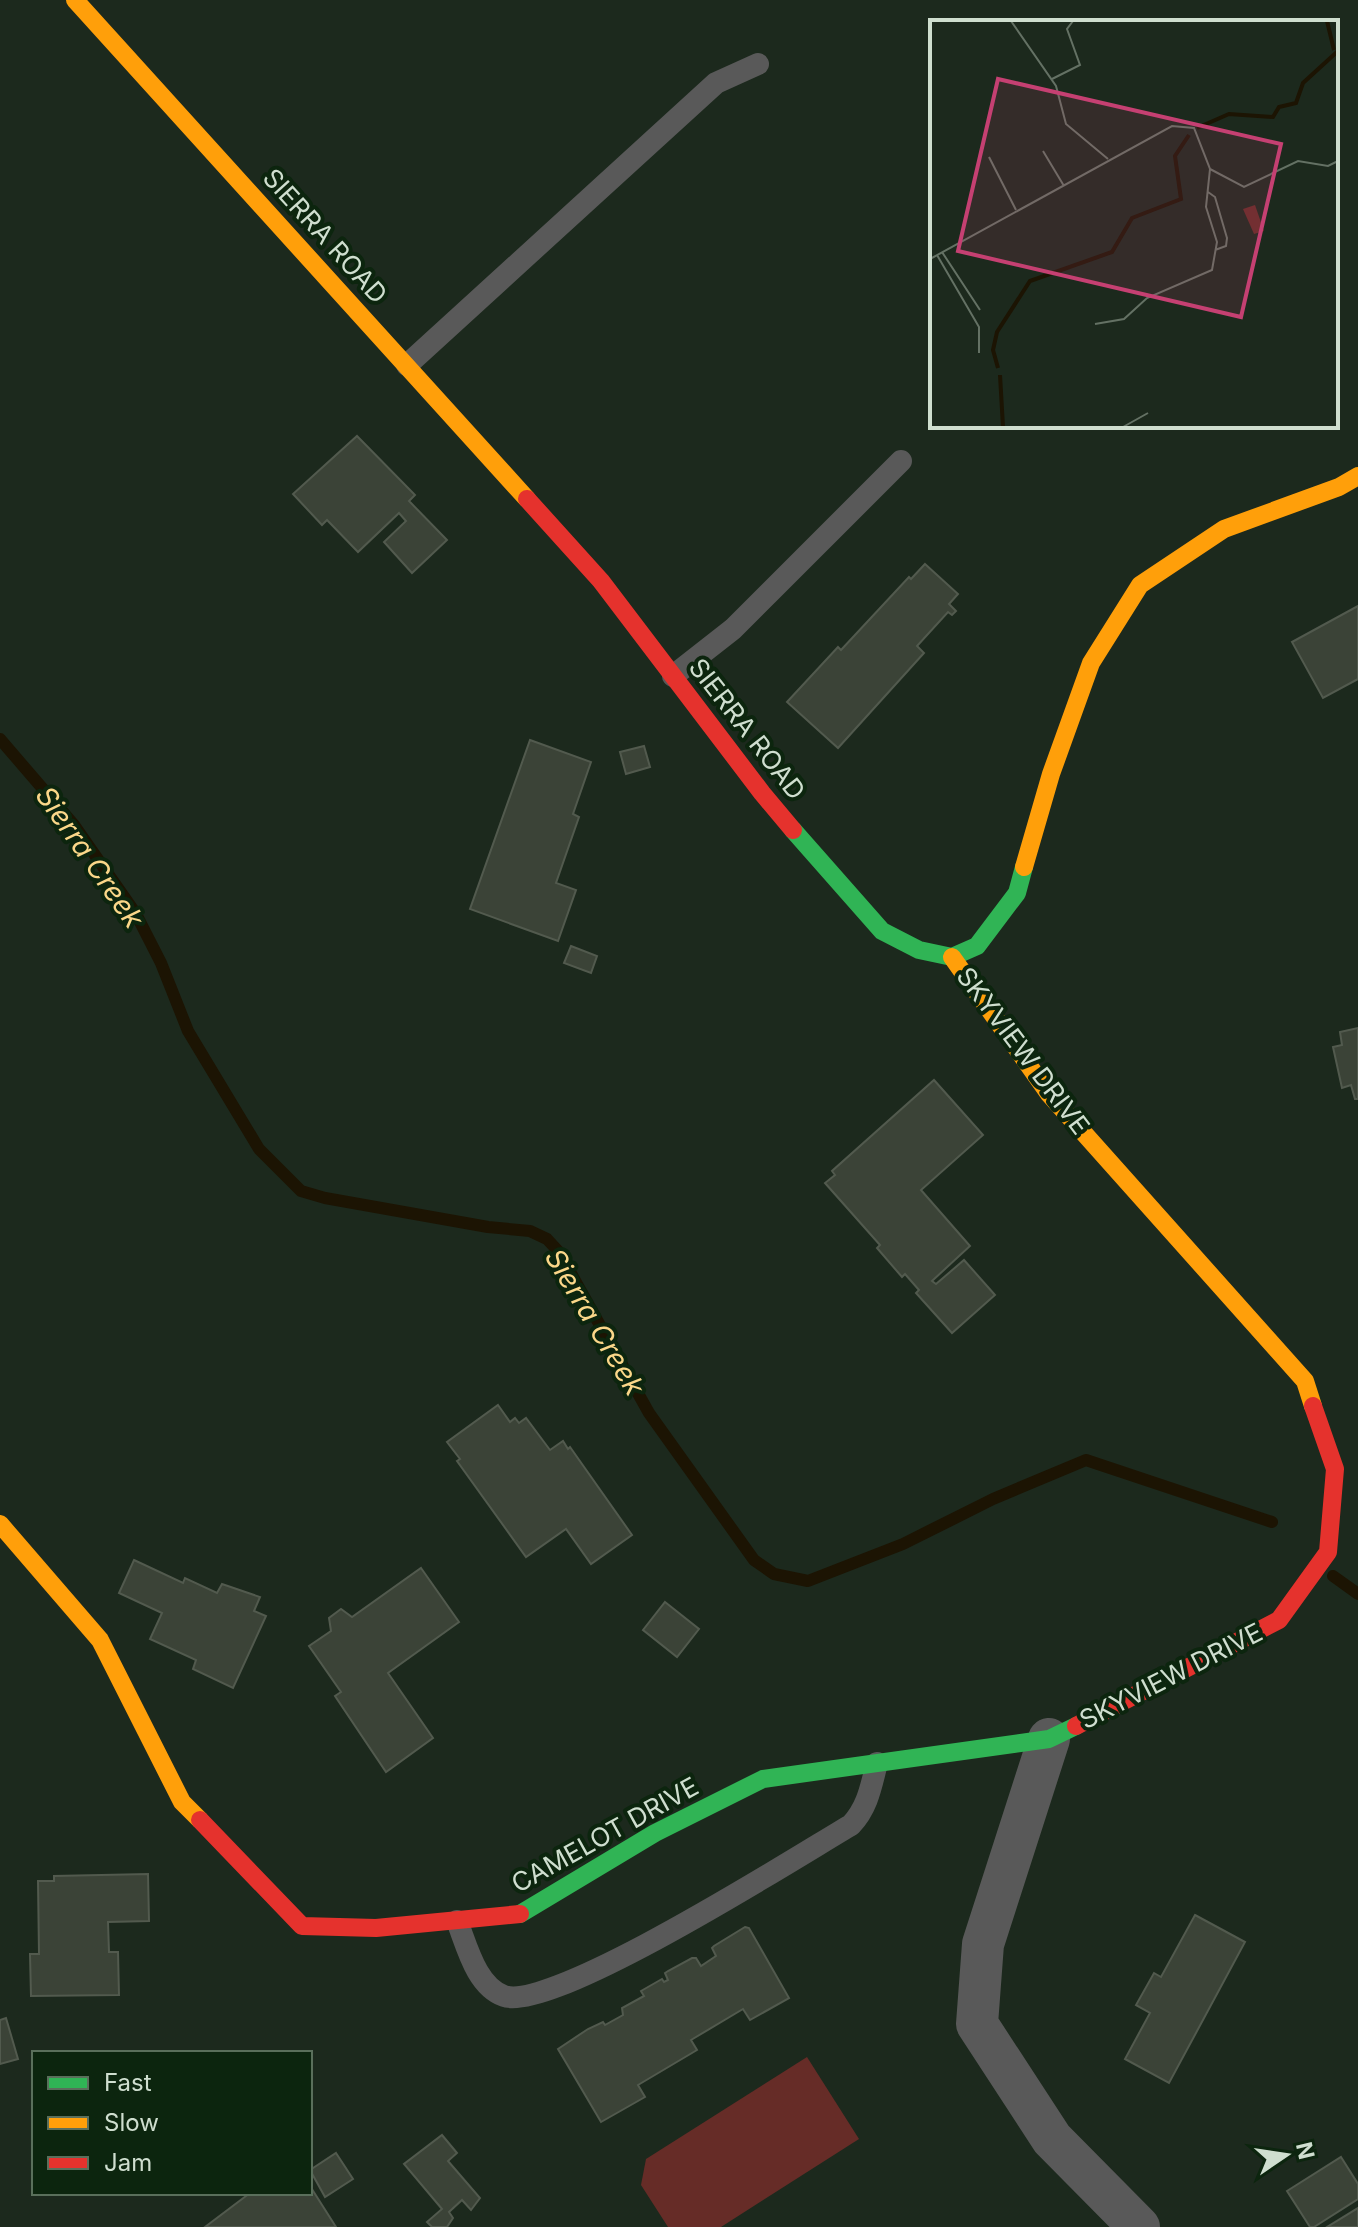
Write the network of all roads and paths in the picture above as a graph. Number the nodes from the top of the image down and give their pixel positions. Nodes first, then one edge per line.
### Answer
1 (75, 0) edge
2 (758, 64) dead end
3 (407, 365) junction
4 (901, 461) dead end
5 (1358, 476) edge
6 (673, 676) junction
7 (952, 957) junction
8 (0, 1524) edge
9 (1049, 1739) junction
10 (877, 1763) junction
11 (457, 1921) junction
12 (1139, 2227) edge

1 - 3 street, SIERRA ROAD
2 - 3 lane
3 - 6 street, SIERRA ROAD
4 - 6 lane
5 - 7 street
6 - 7 street, SIERRA ROAD
7 - 9 street, SKYVIEW DRIVE
8 - 11 street, CAMELOT DRIVE
9 - 10 street, CAMELOT DRIVE
9 - 12 street, SKYVIEW DRIVE
10 - 11 street, CAMELOT DRIVE
10 - 11 lane

